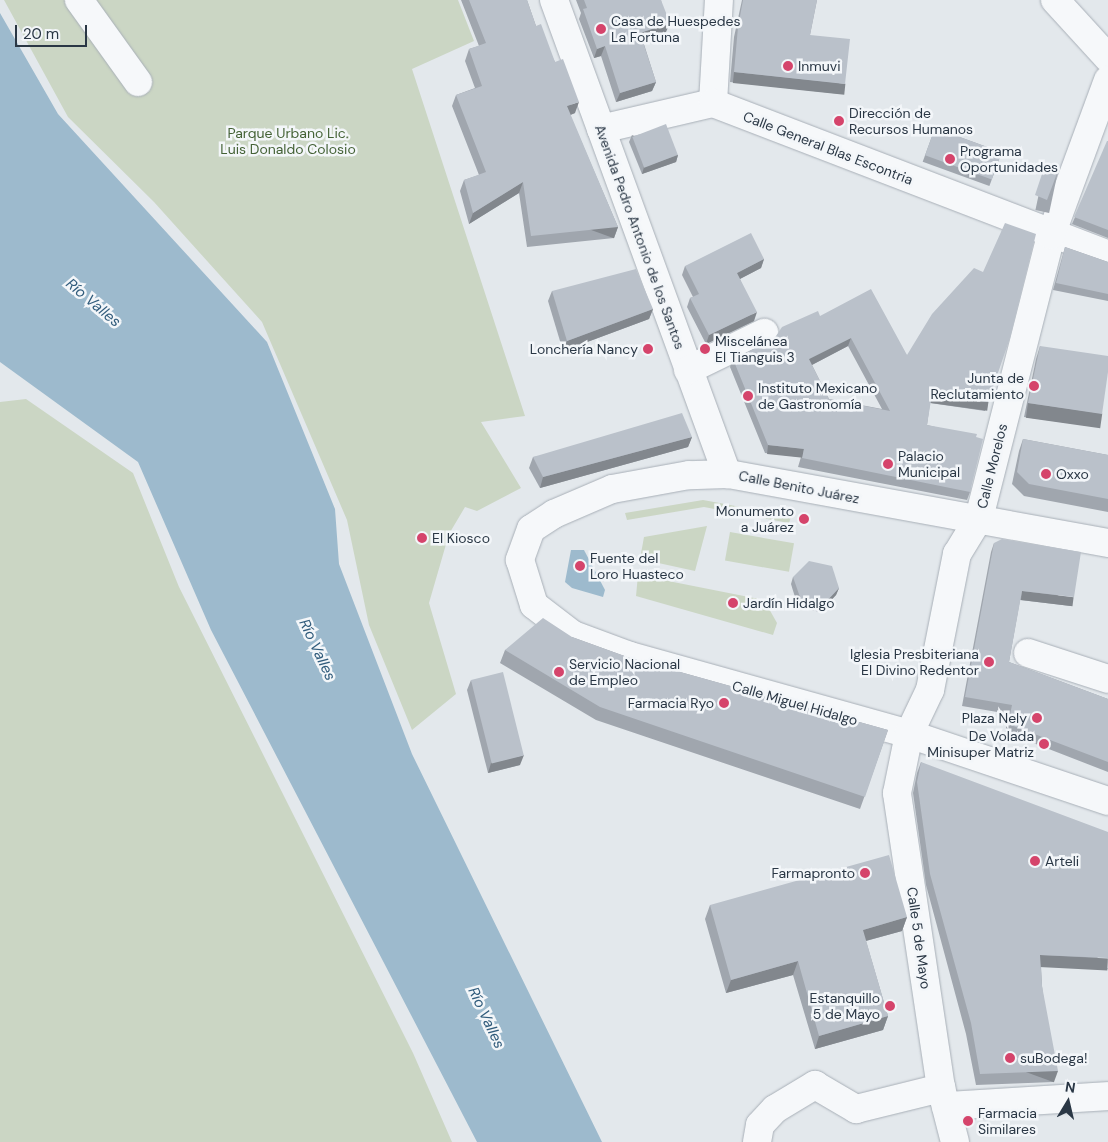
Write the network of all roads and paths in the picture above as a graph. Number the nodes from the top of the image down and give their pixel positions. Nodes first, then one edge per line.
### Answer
1 (79, 0) edge
2 (554, 0) edge
3 (719, 0) edge
4 (1055, 0) edge
5 (1108, 58) edge
6 (1108, 80) edge
7 (138, 82) dead end
8 (713, 103) junction
9 (601, 129) junction
10 (1051, 235) junction
11 (1108, 254) edge
12 (764, 332) dead end
13 (688, 370) junction
14 (727, 474) junction
15 (979, 518) junction
16 (1108, 543) edge
17 (520, 560) joint
18 (1028, 653) dead end
19 (1108, 679) edge
20 (909, 734) junction
21 (1108, 801) edge
22 (1108, 1096) edge
23 (943, 1097) junction
24 (757, 1142) edge
25 (955, 1142) edge

1 - 7 street
2 - 9 street, Avenida Pedro Antonio de los Santos
3 - 8 street
4 - 5 street
6 - 10 street, Calle Morelos
8 - 9 street
8 - 10 street, Calle General Blas Escontria
9 - 13 street, Avenida Pedro Antonio de los Santos
10 - 11 street, Calle General Blas Escontria
10 - 15 street, Calle Morelos
12 - 13 street
13 - 14 street, Avenida Pedro Antonio de los Santos
14 - 15 street, Calle Benito Juárez
14 - 17 street, Calle Benito Juárez
15 - 16 street, Calle Benito Juárez
15 - 20 street, Calle Morelos
17 - 20 street, Calle Miguel Hidalgo
18 - 19 street
20 - 21 street, Calle Miguel Hidalgo
20 - 23 street, Calle 5 de Mayo
22 - 23 street
23 - 24 street
23 - 25 street, Calle 5 de Mayo

